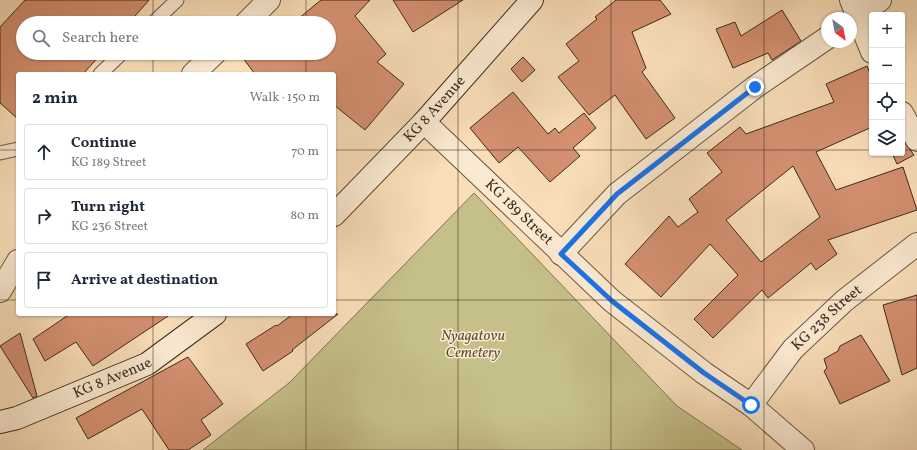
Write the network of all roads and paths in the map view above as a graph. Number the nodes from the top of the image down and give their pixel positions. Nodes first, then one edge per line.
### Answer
1 (176, 0) edge
2 (269, 0) edge
3 (532, 0) edge
4 (880, 0) edge
5 (855, 12) edge
6 (160, 16) edge
7 (253, 16) edge
8 (857, 21) edge
9 (821, 42) edge
10 (870, 48) edge
11 (115, 60) edge
12 (208, 60) edge
13 (102, 72) edge
14 (195, 72) edge
15 (905, 118) edge
16 (424, 122) junction
17 (917, 140) edge
18 (16, 150) edge
19 (0, 153) edge
20 (336, 213) edge
21 (917, 244) edge
22 (561, 254) junction
23 (16, 264) edge
24 (0, 291) edge
25 (212, 316) edge
26 (751, 405) junction
27 (0, 422) edge
28 (803, 450) edge

1 - 6 lane
2 - 7 street
3 - 16 street, KG 8 Avenue
4 - 5 street
8 - 10 street
9 - 22 street
11 - 13 lane
12 - 14 street
15 - 17 street
16 - 20 street, KG 8 Avenue
16 - 22 street, KG 189 Street
18 - 19 lane
21 - 26 street, KG 238 Street
22 - 26 street, KG 189 Street
23 - 24 street
25 - 27 street, KG 8 Avenue
26 - 28 street, KG 189 Street

